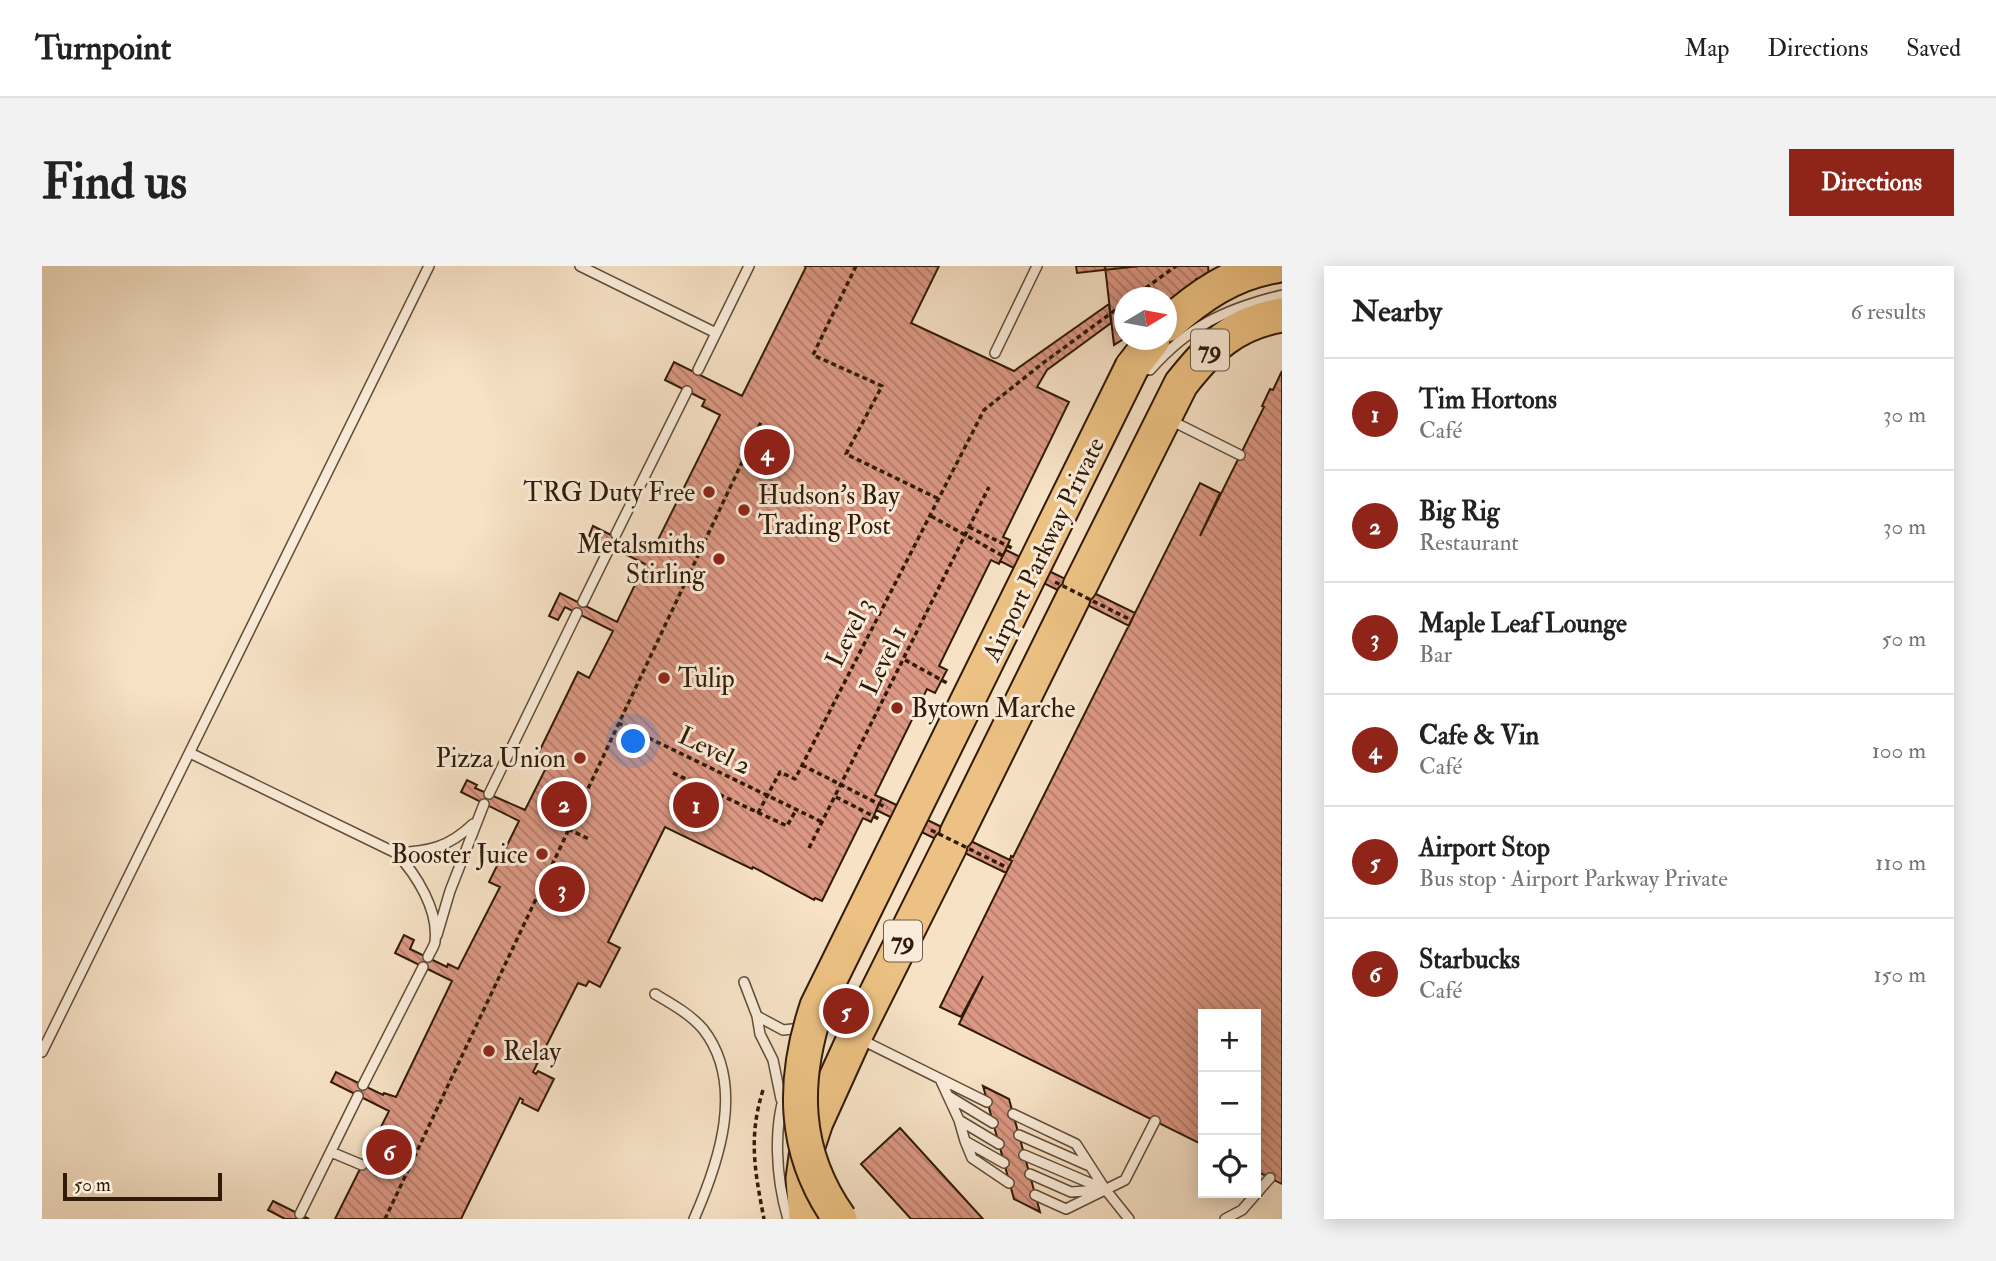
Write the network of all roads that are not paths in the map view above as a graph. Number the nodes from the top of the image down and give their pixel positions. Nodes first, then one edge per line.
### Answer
1 (429, 266) edge
2 (580, 266) edge
3 (749, 266) edge
4 (1037, 266) edge
5 (1276, 266) edge
6 (1282, 295) edge
7 (1177, 315) edge
8 (1282, 315) edge
9 (716, 333) junction
10 (1145, 350) edge
11 (995, 353) dead end
12 (698, 370) dead end
13 (1144, 376) dead end
14 (687, 391) dead end
15 (1127, 399) dead end
16 (1163, 416) junction
17 (1240, 455) dead end
18 (616, 534) dead end
19 (610, 547) dead end
20 (583, 602) dead end
21 (577, 613) dead end
22 (190, 752) junction
23 (489, 794) dead end
24 (484, 804) dead end
25 (475, 823) junction
26 (396, 852) junction
27 (435, 943) junction
28 (428, 957) dead end
29 (423, 967) dead end
30 (744, 982) dead end
31 (655, 994) dead end
32 (757, 1016) junction
33 (814, 1027) junction
34 (855, 1036) junction
35 (42, 1052) edge
36 (940, 1079) junction
37 (363, 1085) dead end
38 (358, 1096) dead end
39 (950, 1097) junction
40 (782, 1101) junction
41 (987, 1102) dead end
42 (1013, 1114) dead end
43 (958, 1120) junction
44 (1155, 1121) dead end
45 (993, 1124) dead end
46 (1019, 1135) dead end
47 (965, 1141) junction
48 (999, 1144) dead end
49 (331, 1152) junction
50 (1024, 1155) dead end
51 (1004, 1163) dead end
52 (362, 1165) dead end
53 (1089, 1166) junction
54 (1030, 1174) dead end
55 (1270, 1178) dead end
56 (1009, 1183) dead end
57 (1105, 1189) junction
58 (1035, 1195) dead end
59 (300, 1214) dead end
60 (694, 1219) edge
61 (788, 1219) edge
62 (806, 1219) edge
63 (840, 1219) edge
64 (1129, 1219) edge
65 (1225, 1219) edge

1 - 22 lane
2 - 9 lane
3 - 9 lane
4 - 11 lane
5 - 7 highway, 79
6 - 13 lane
8 - 16 highway, Airport Parkway Private / 79
9 - 12 lane
10 - 63 highway, Airport Parkway Private / 79, bridge
14 - 18 lane
15 - 33 lane
16 - 17 lane
16 - 34 highway, Airport Parkway Private / 79
19 - 20 lane
21 - 23 lane
22 - 26 lane
22 - 35 lane
24 - 25 lane
25 - 26 lane
25 - 27 lane
26 - 27 lane
27 - 28 lane
29 - 37 lane
30 - 32 lane
31 - 60 lane
32 - 33 lane
32 - 40 lane
33 - 40 lane
34 - 36 lane
34 - 62 highway, Airport Parkway Private / 79
36 - 39 lane
36 - 41 lane
38 - 49 lane
39 - 43 lane
39 - 45 lane
40 - 61 lane
42 - 53 lane
43 - 47 lane
43 - 48 lane
44 - 57 lane
46 - 53 lane
47 - 51 lane
47 - 56 lane
49 - 52 lane
49 - 59 lane
50 - 57 lane
53 - 57 lane
54 - 57 lane
55 - 65 lane
57 - 58 lane
57 - 64 lane

